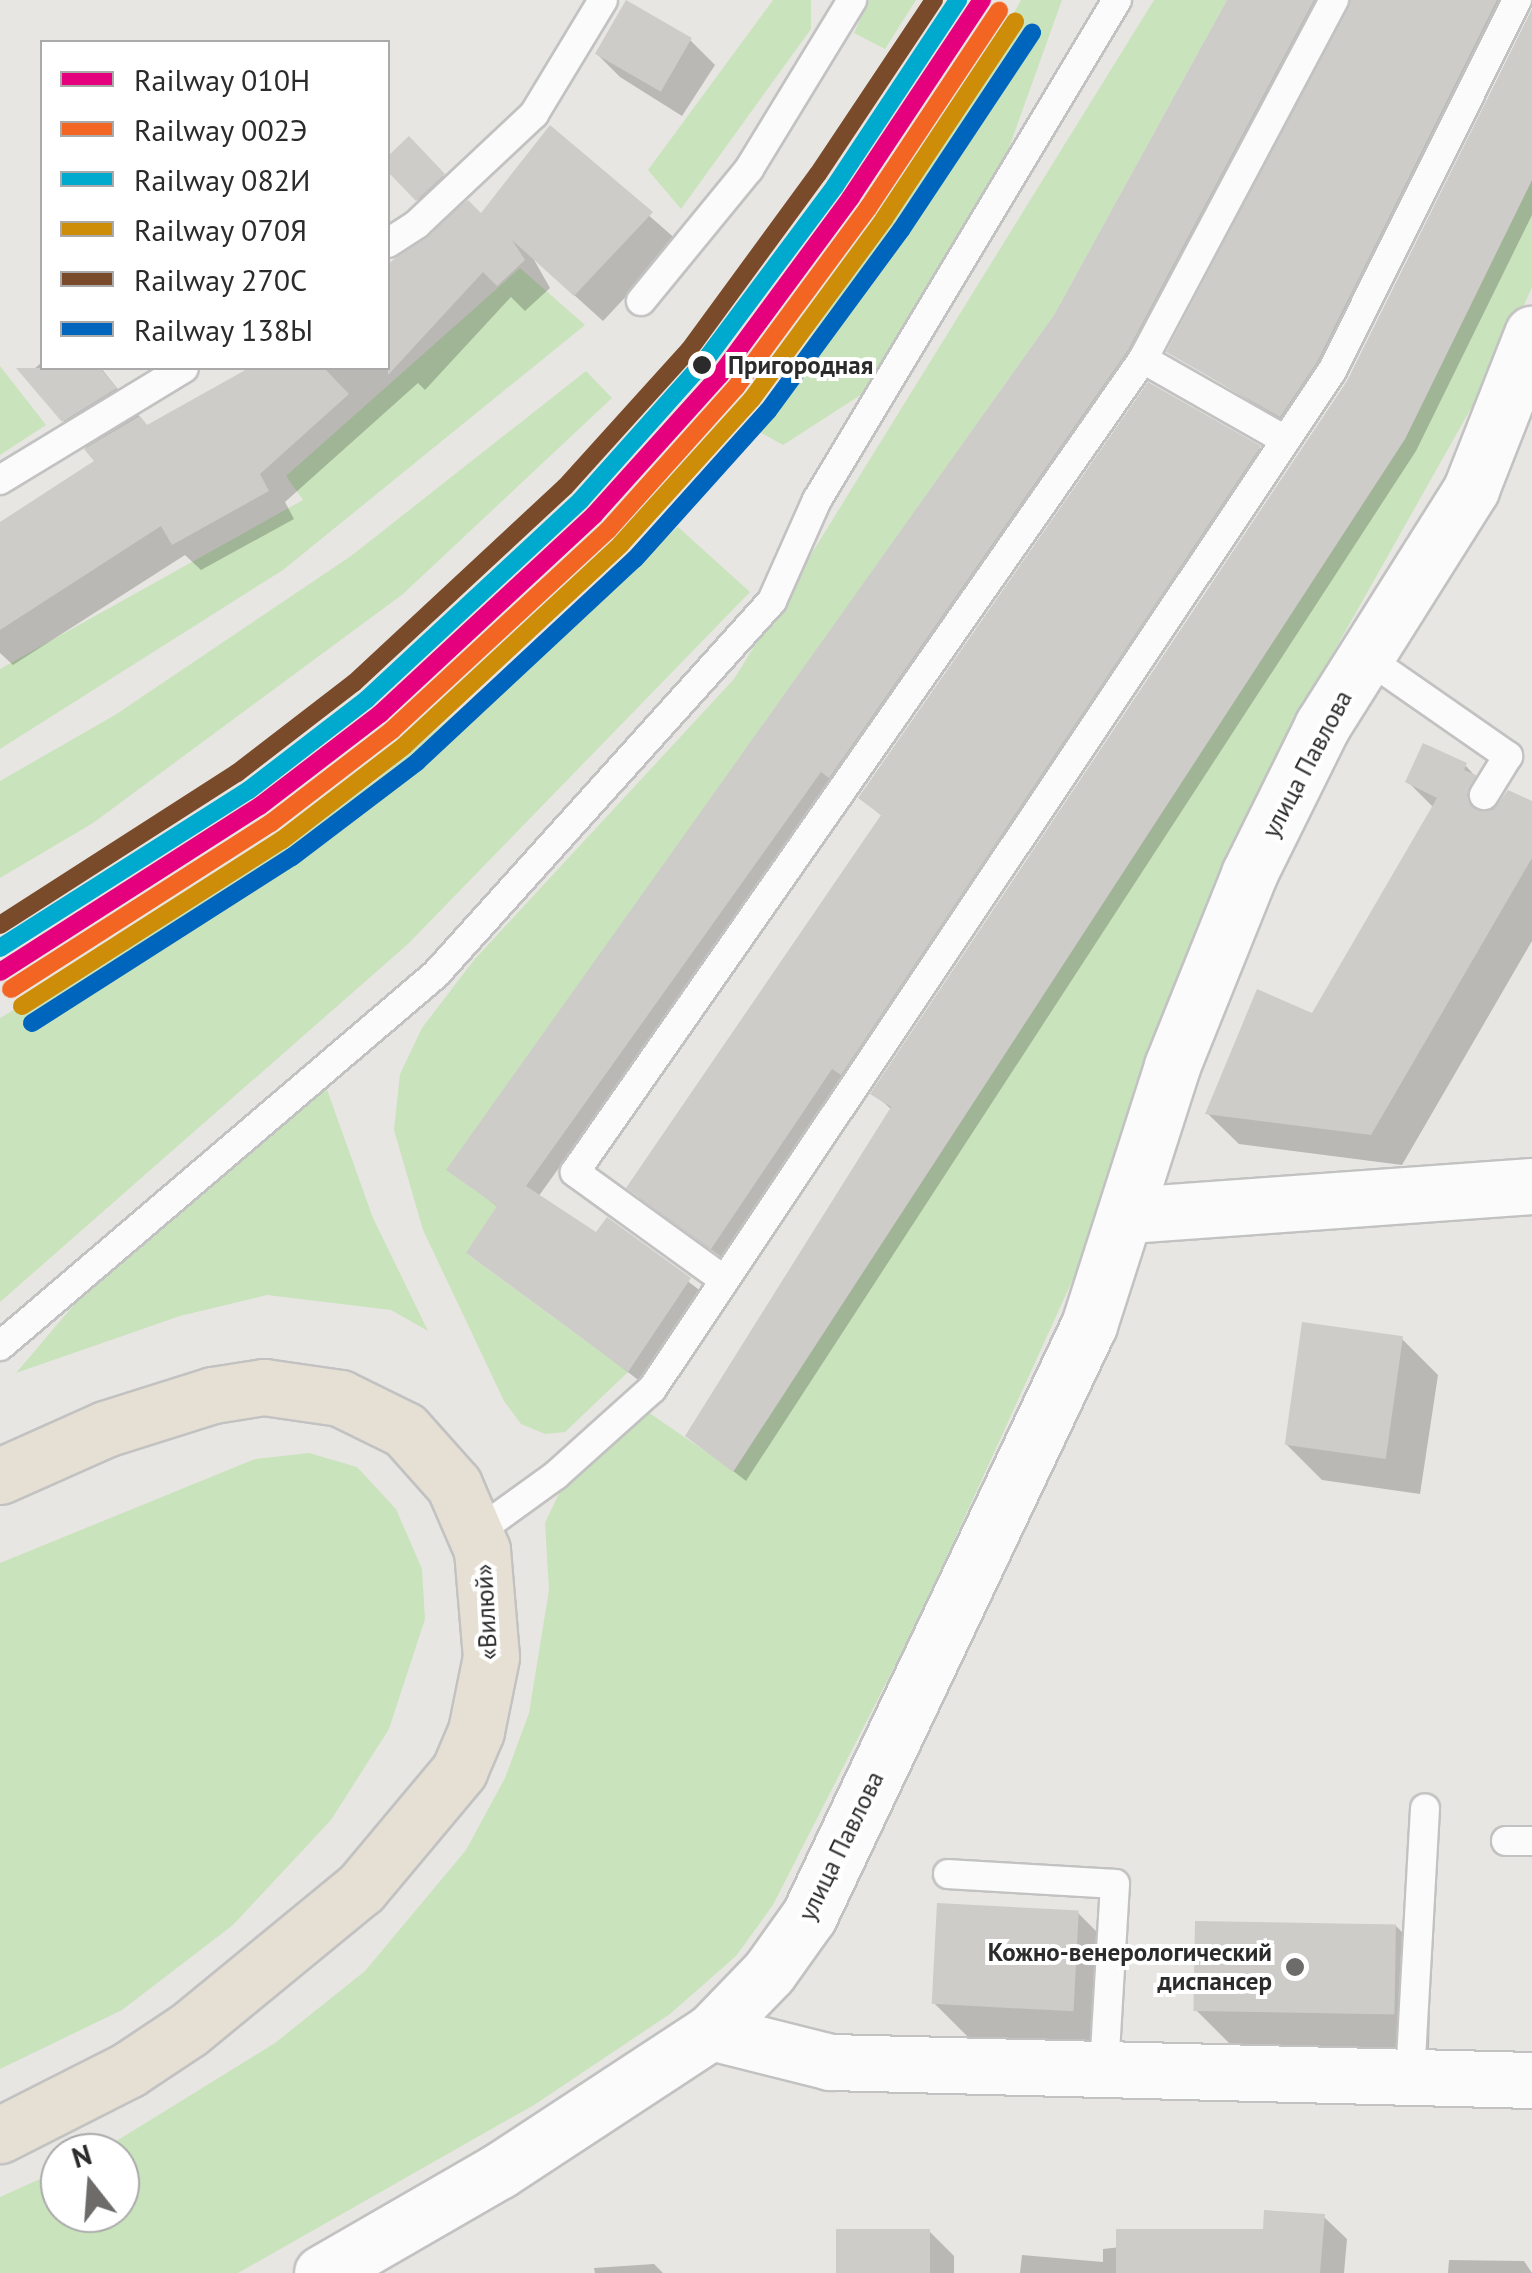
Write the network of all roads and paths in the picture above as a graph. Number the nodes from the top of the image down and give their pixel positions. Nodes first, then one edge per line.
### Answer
1 (603, 0) edge
2 (852, 0) edge
3 (1117, 0) edge
4 (1334, 0) edge
5 (1517, 0) edge
6 (390, 242) edge
7 (641, 301) dead end
8 (1532, 334) edge
9 (1143, 360) junction
10 (181, 370) edge
11 (1286, 440) junction
12 (0, 480) edge
13 (1367, 658) junction
14 (1484, 795) dead end
15 (1532, 1186) edge
16 (1128, 1215) junction
17 (724, 1280) junction
18 (0, 1346) edge
19 (0, 1476) edge
20 (476, 1533) junction
21 (1425, 1808) dead end
22 (948, 1874) dead end
23 (711, 2032) junction
24 (1104, 2069) junction
25 (1410, 2077) junction
26 (1532, 2080) edge
27 (0, 2135) edge
28 (322, 2273) edge

1 - 6 lane
2 - 7 lane
3 - 18 lane
4 - 9 lane
5 - 11 lane
8 - 13 street, улица Павлова
9 - 11 lane
9 - 17 lane
10 - 12 lane
11 - 17 lane
13 - 14 lane
13 - 16 street, улица Павлова
15 - 16 street
16 - 23 street, улица Павлова
17 - 20 lane
19 - 20 highway, «Вилюй»
20 - 27 highway, «Вилюй»
21 - 25 lane
22 - 24 lane
23 - 24 street
23 - 28 street, улица Павлова
24 - 25 street
25 - 26 street

